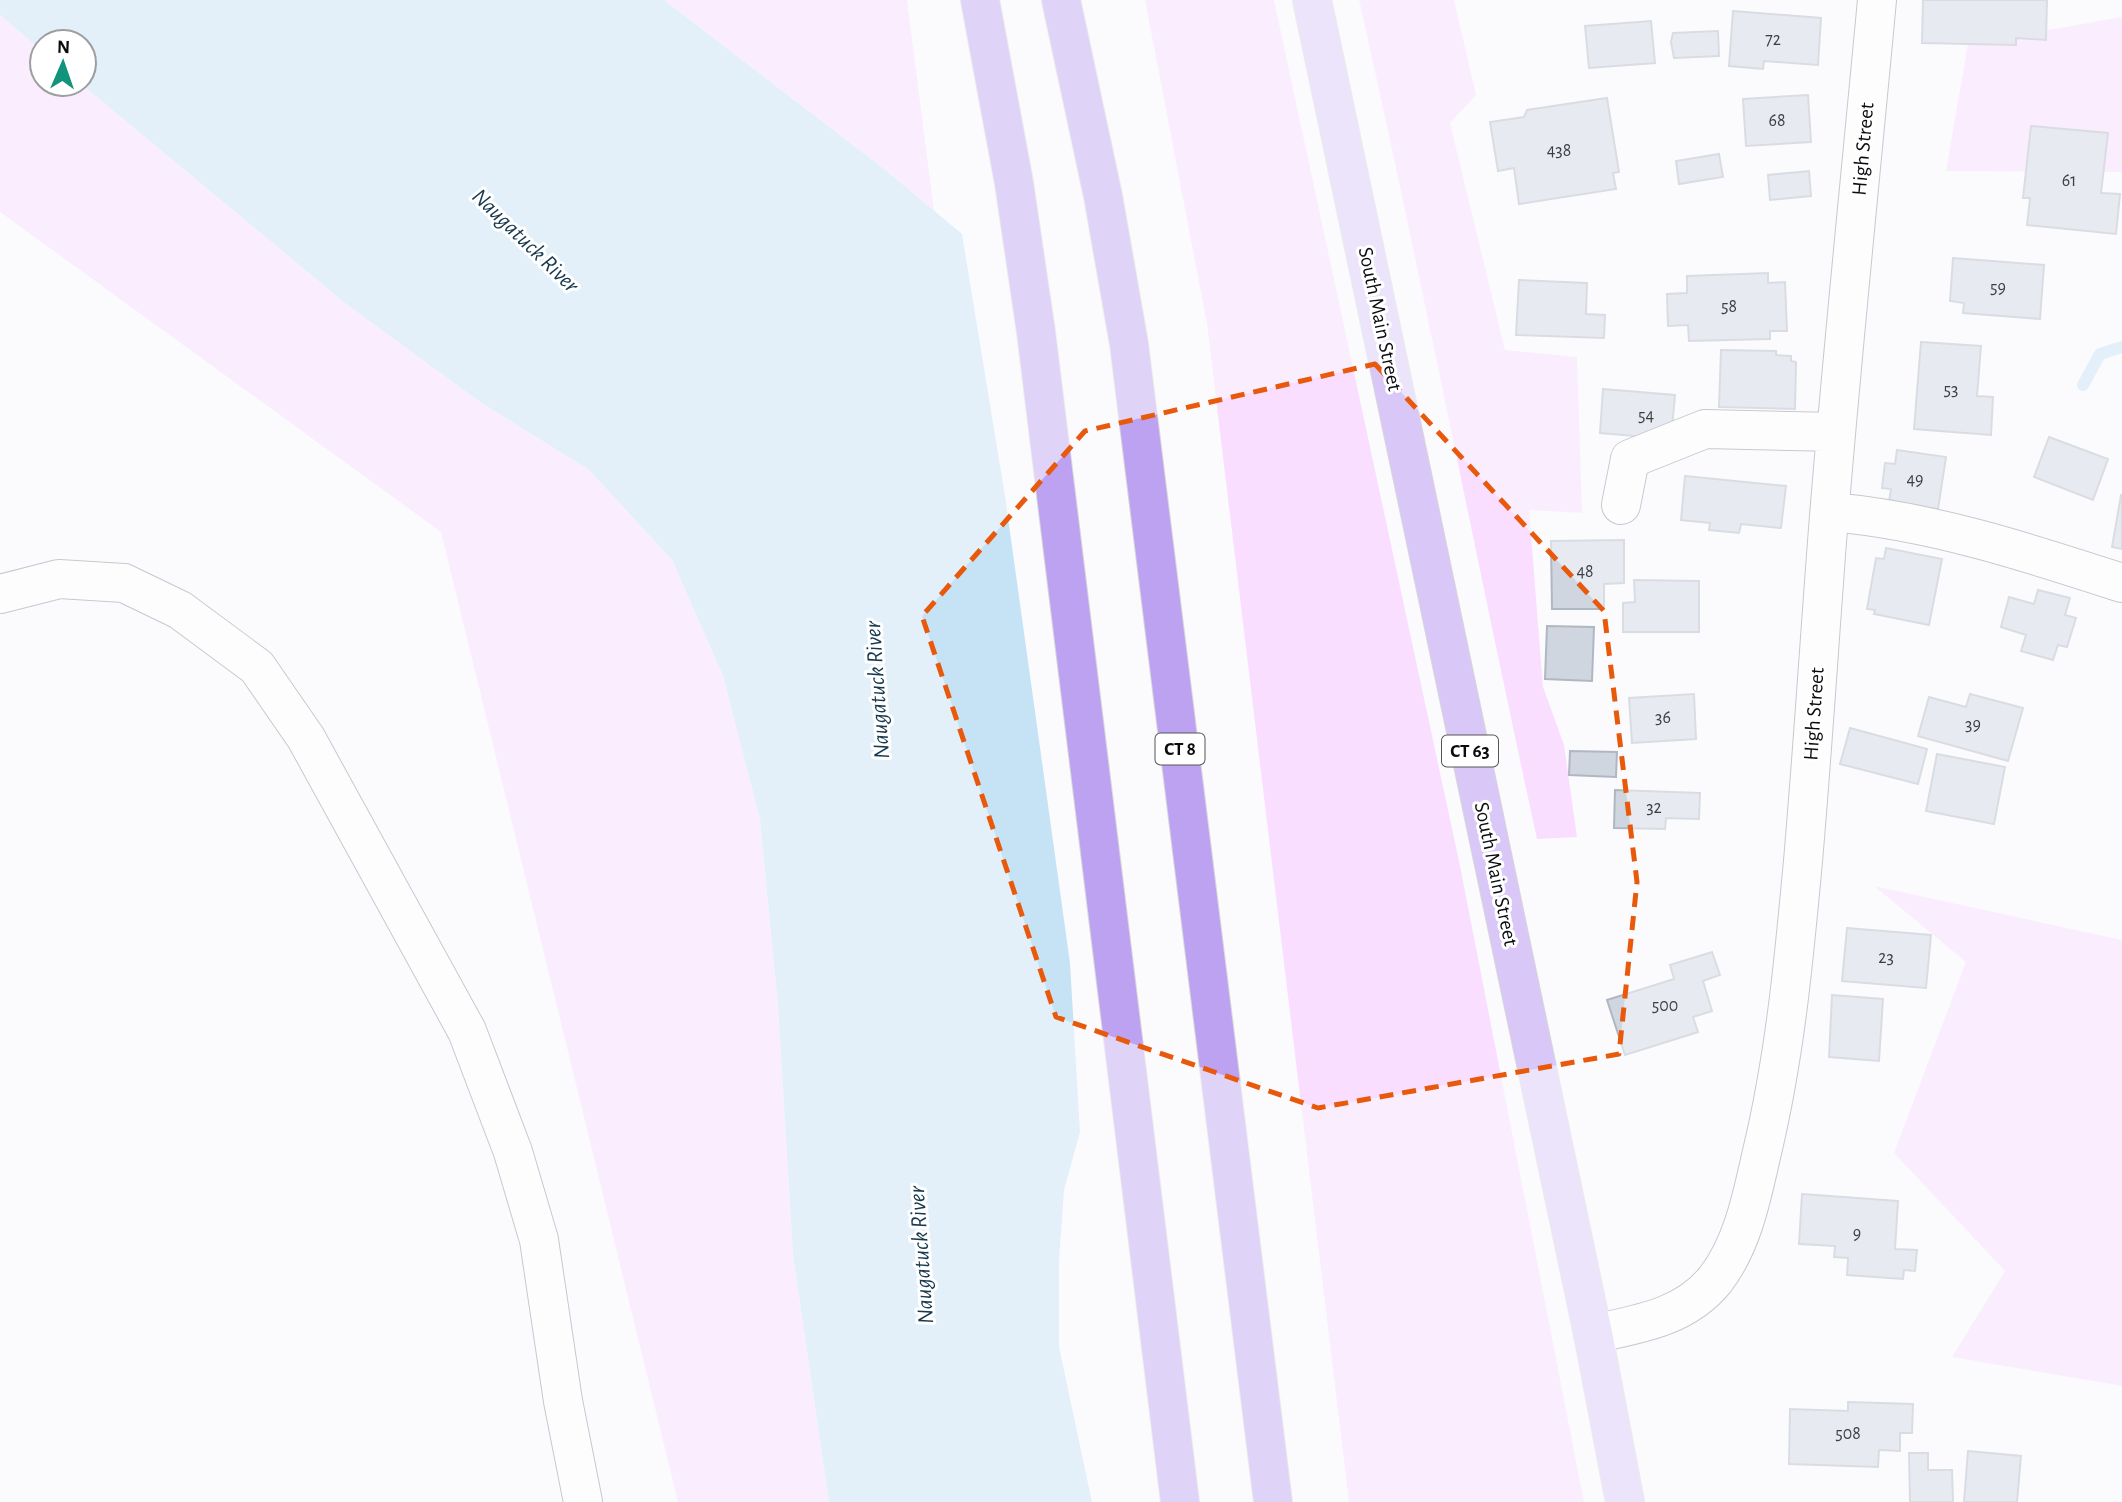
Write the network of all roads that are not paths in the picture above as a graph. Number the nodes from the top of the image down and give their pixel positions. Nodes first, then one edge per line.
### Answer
1 (980, 0) edge
2 (1061, 0) edge
3 (1312, 0) edge
4 (1877, 0) edge
5 (1836, 432) junction
6 (1621, 505) dead end
7 (1829, 512) junction
8 (2122, 583) edge
9 (0, 594) edge
10 (1593, 1334) junction
11 (583, 1502) edge
12 (1180, 1502) edge
13 (1273, 1502) edge
14 (1625, 1502) edge

1 - 12 highway
2 - 13 highway, CT 8
3 - 10 main road, South Main Street / CT 63
4 - 5 street, High Street
5 - 6 street
5 - 7 street, High Street
7 - 8 street
7 - 10 street, High Street
9 - 11 street
10 - 14 main road, South Main Street / CT 63

